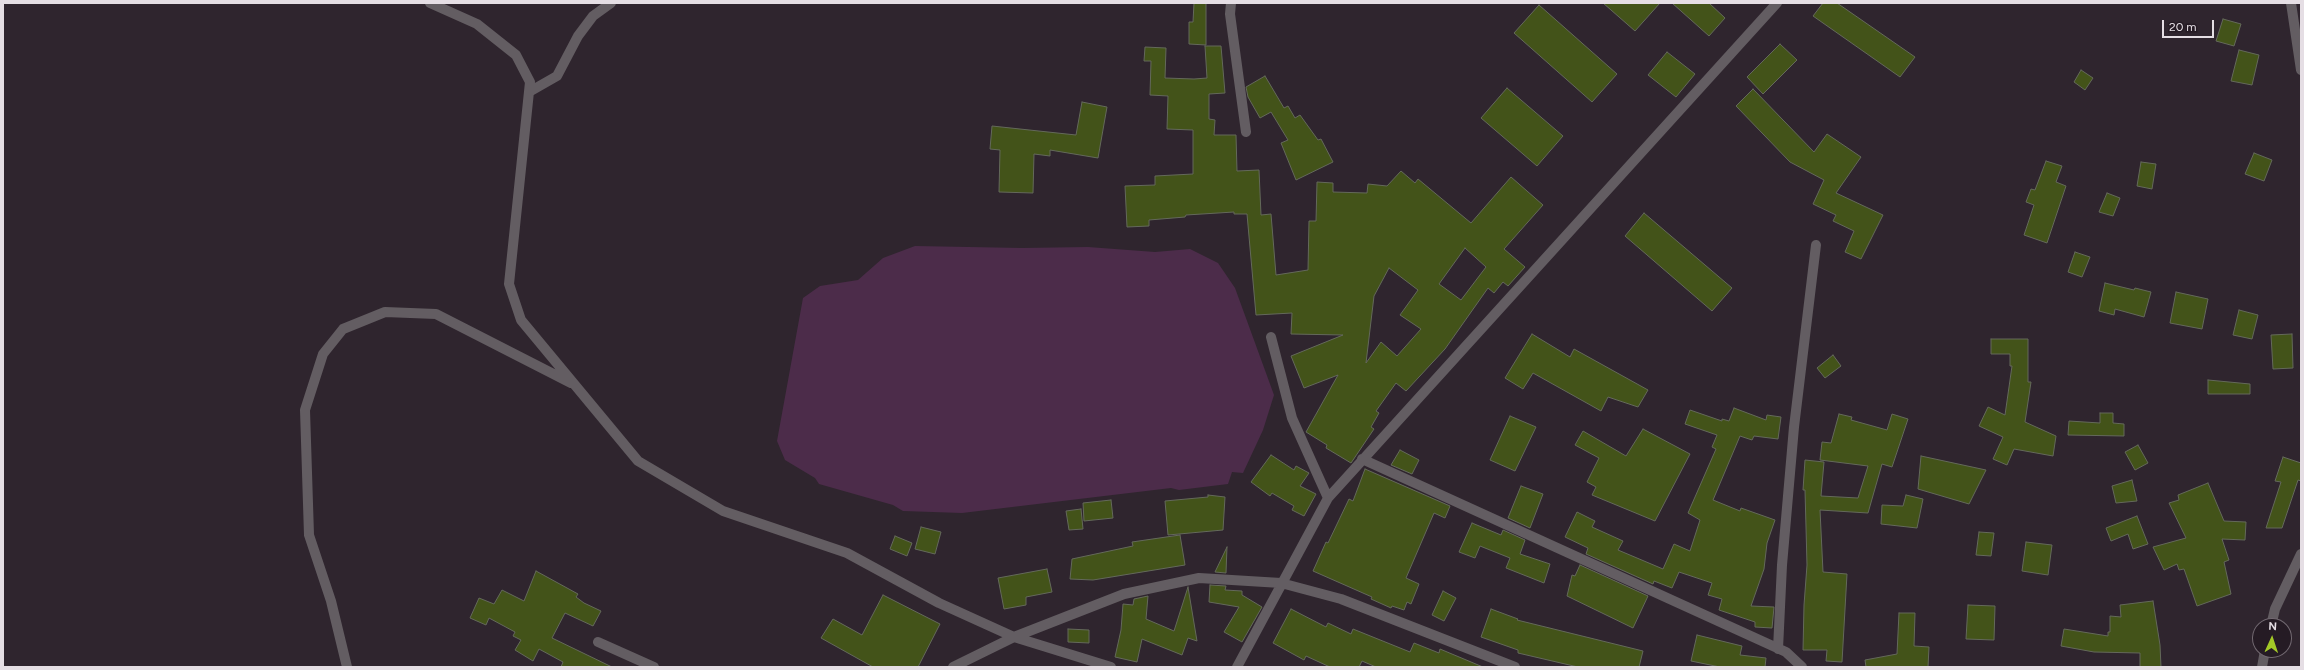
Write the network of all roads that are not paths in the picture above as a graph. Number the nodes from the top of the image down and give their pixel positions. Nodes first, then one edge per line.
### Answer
1 (430, 3) edge
2 (611, 3) edge
3 (1231, 3) edge
4 (1777, 3) edge
5 (2291, 3) edge
6 (2301, 70) edge
7 (529, 92) junction
8 (1246, 132) dead end
9 (1816, 245) dead end
10 (1271, 337) dead end
11 (577, 386) junction
12 (1362, 459) junction
13 (1328, 498) junction
14 (2301, 554) edge
15 (1281, 583) junction
16 (2273, 618) edge
17 (1014, 637) junction
18 (598, 642) dead end
19 (1778, 649) junction
20 (1510, 666) edge
21 (347, 667) edge
22 (654, 667) edge
23 (953, 667) edge
24 (1111, 667) edge
25 (1237, 667) edge
26 (1802, 667) edge

1 - 7 street
2 - 7 street
3 - 8 street
4 - 12 street
5 - 6 street
7 - 11 street
9 - 19 street
10 - 13 street
11 - 17 street
11 - 21 street
12 - 13 street
12 - 19 street
13 - 15 street
14 - 16 street
15 - 17 street
15 - 20 street
15 - 25 street
17 - 23 street
17 - 24 street
18 - 22 street
19 - 26 street

